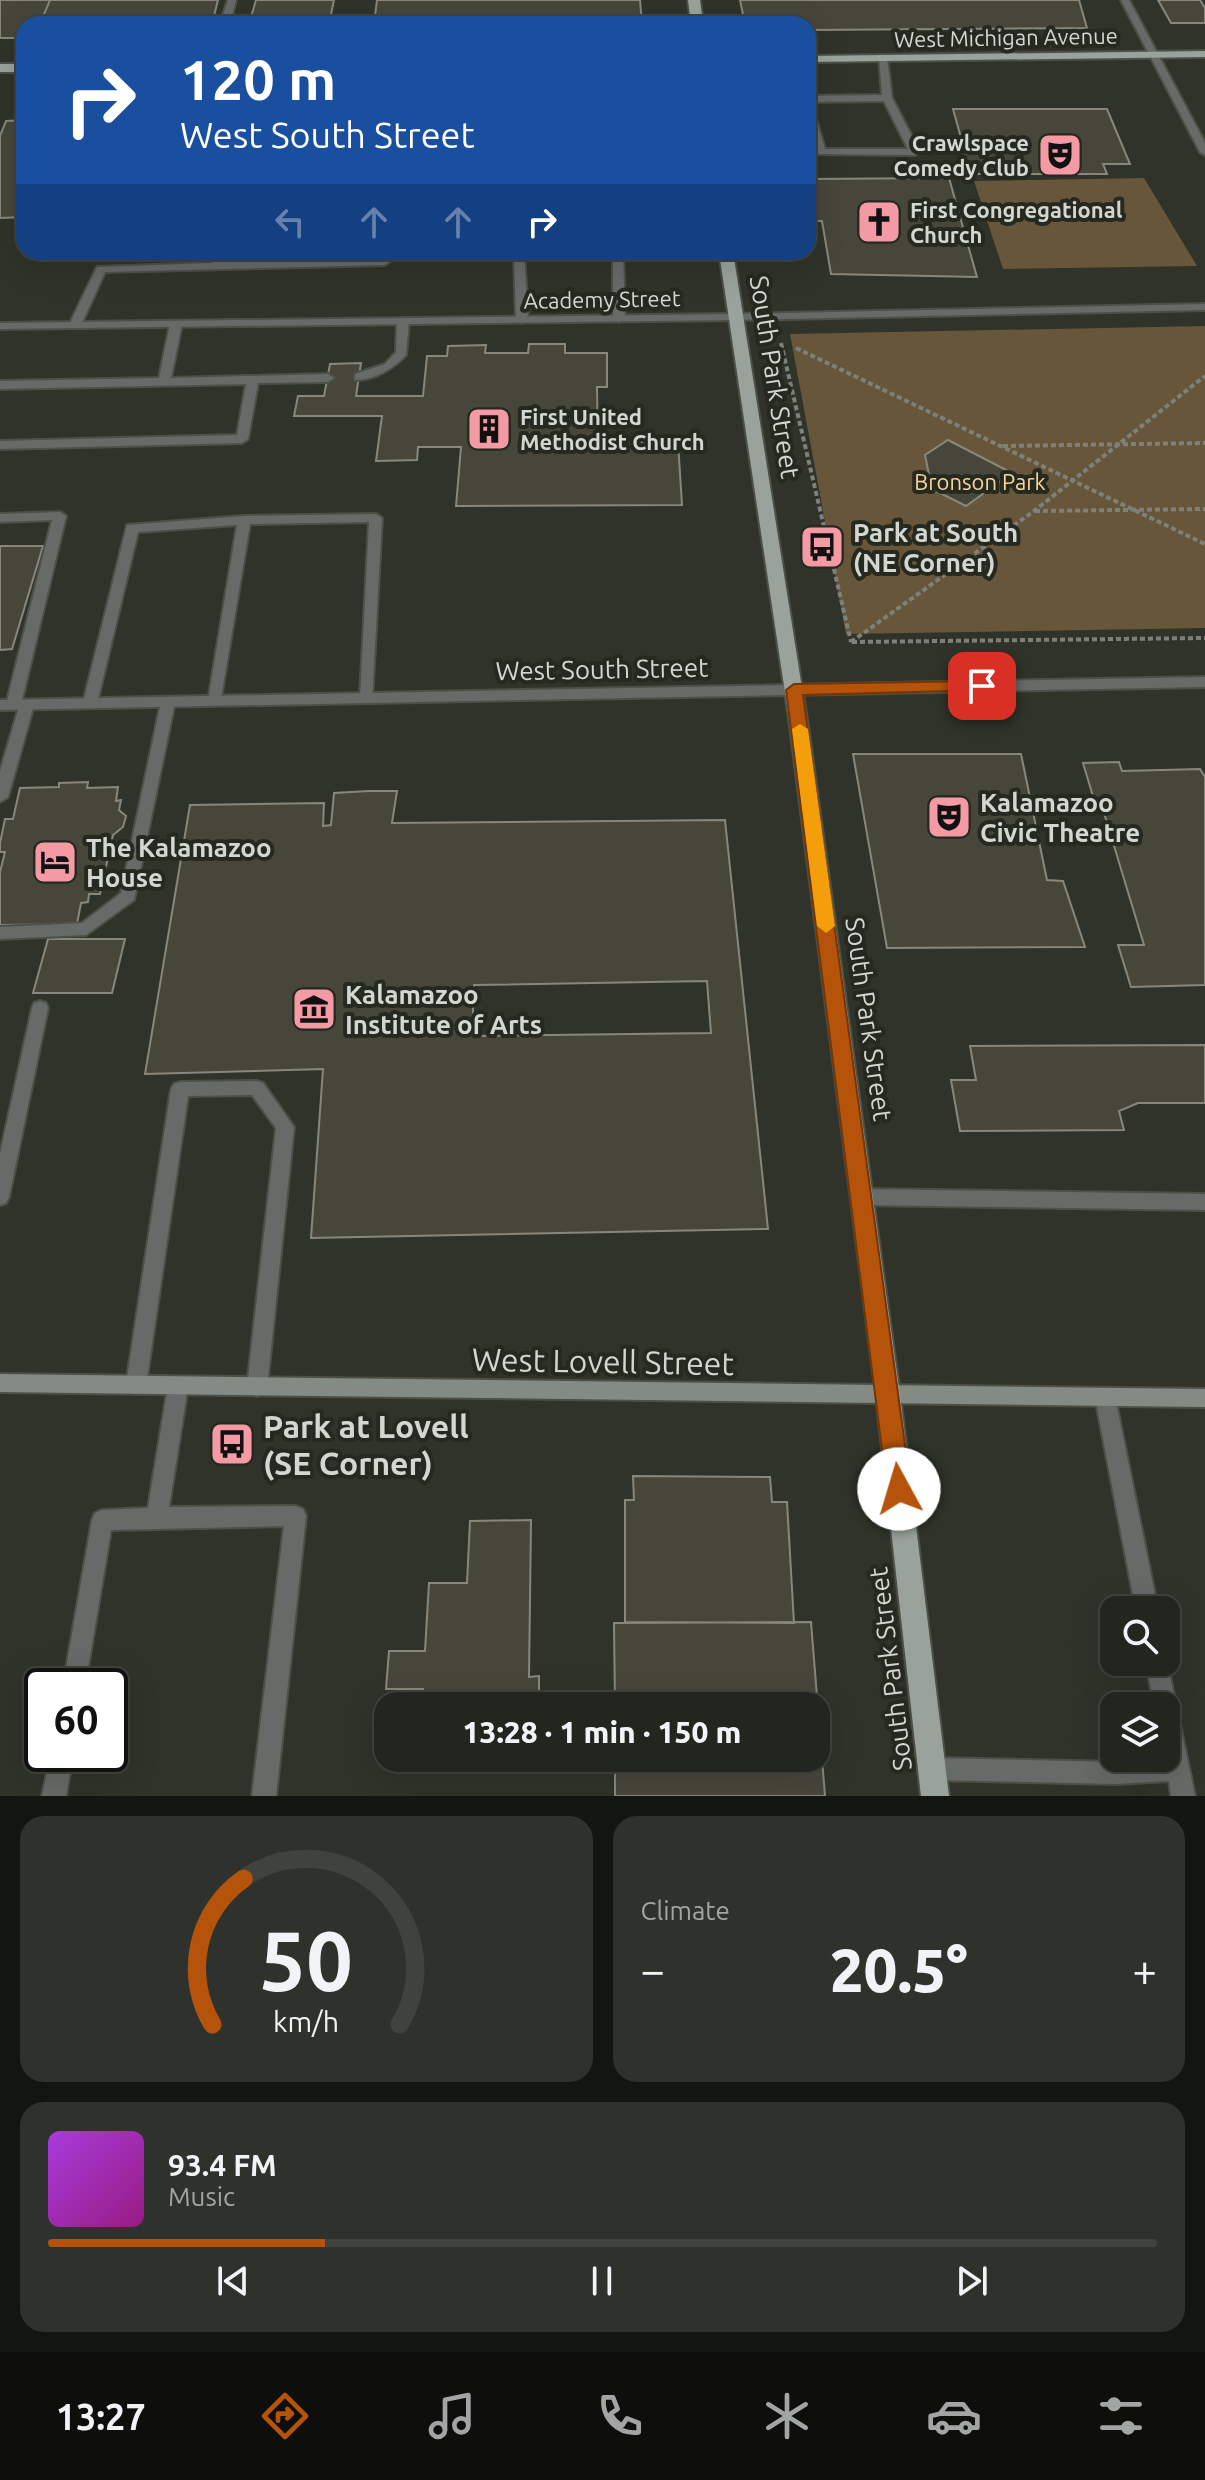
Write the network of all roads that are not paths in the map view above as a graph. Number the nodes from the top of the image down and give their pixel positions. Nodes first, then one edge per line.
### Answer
1 (1125, 0) edge
2 (1205, 54) edge
3 (1153, 55) junction
4 (882, 58) junction
5 (816, 59) edge
6 (887, 98) junction
7 (816, 99) edge
8 (816, 135) edge
9 (1205, 152) edge
10 (223, 260) edge
11 (384, 260) edge
12 (519, 260) edge
13 (618, 260) edge
14 (727, 260) edge
15 (213, 266) junction
16 (1205, 307) edge
17 (734, 317) junction
18 (619, 319) junction
19 (522, 320) junction
20 (403, 321) junction
21 (176, 324) junction
22 (75, 325) junction
23 (0, 326) edge
24 (359, 377) dead end
25 (328, 378) dead end
26 (253, 380) junction
27 (164, 382) junction
28 (0, 385) edge
29 (0, 445) edge
30 (0, 518) edge
31 (244, 520) junction
32 (1205, 682) edge
33 (794, 690) junction
34 (367, 698) junction
35 (215, 701) junction
36 (168, 702) junction
37 (90, 703) junction
38 (13, 705) edge
39 (0, 797) edge
40 (0, 933) edge
41 (40, 1008) dead end
42 (1, 1190) edge
43 (862, 1197) junction
44 (1205, 1202) edge
45 (0, 1383) edge
46 (136, 1385) junction
47 (178, 1386) junction
48 (257, 1387) junction
49 (888, 1395) junction
50 (1105, 1397) junction
51 (1205, 1398) edge
52 (157, 1518) junction
53 (1144, 1596) edge
54 (77, 1668) edge
55 (59, 1772) edge
56 (1132, 1772) edge
57 (1179, 1772) edge
58 (934, 1783) edge
59 (54, 1796) edge
60 (264, 1796) edge
61 (1183, 1796) edge

1 - 3 street
2 - 3 main road, West Michigan Avenue
3 - 4 main road, West Michigan Avenue
3 - 9 street
4 - 5 main road, West Michigan Avenue
4 - 6 street
6 - 7 street
6 - 8 street
10 - 15 street
11 - 15 street
12 - 19 street
13 - 18 street
14 - 17 main road, South Park Street
15 - 22 street
16 - 17 street, Academy Street
17 - 18 street, Academy Street
17 - 33 main road, South Park Street
18 - 19 street, Academy Street
19 - 20 street, Academy Street
20 - 21 street, Academy Street
20 - 24 street
21 - 22 street, Academy Street
21 - 27 street
22 - 23 street, Academy Street
25 - 26 street
26 - 27 street
26 - 29 street
27 - 28 street
30 - 38 street
31 - 34 street
31 - 35 street
31 - 37 street
32 - 33 street, West South Street
33 - 34 street, West South Street
33 - 43 main road, South Park Street
34 - 35 street, West South Street
35 - 36 street, West South Street
36 - 37 street, West South Street
36 - 40 street
37 - 38 street, West South Street
38 - 39 street
41 - 42 street
43 - 44 street
43 - 49 main road, South Park Street
45 - 46 street, West Lovell Street
46 - 47 street, West Lovell Street
46 - 48 street
47 - 48 street, West Lovell Street
47 - 52 street
48 - 49 street, West Lovell Street
49 - 50 street, West Lovell Street
49 - 58 main road, South Park Street
50 - 51 street, West Lovell Street
50 - 53 street
52 - 54 street
52 - 60 street
55 - 59 street
56 - 58 street
57 - 61 street

